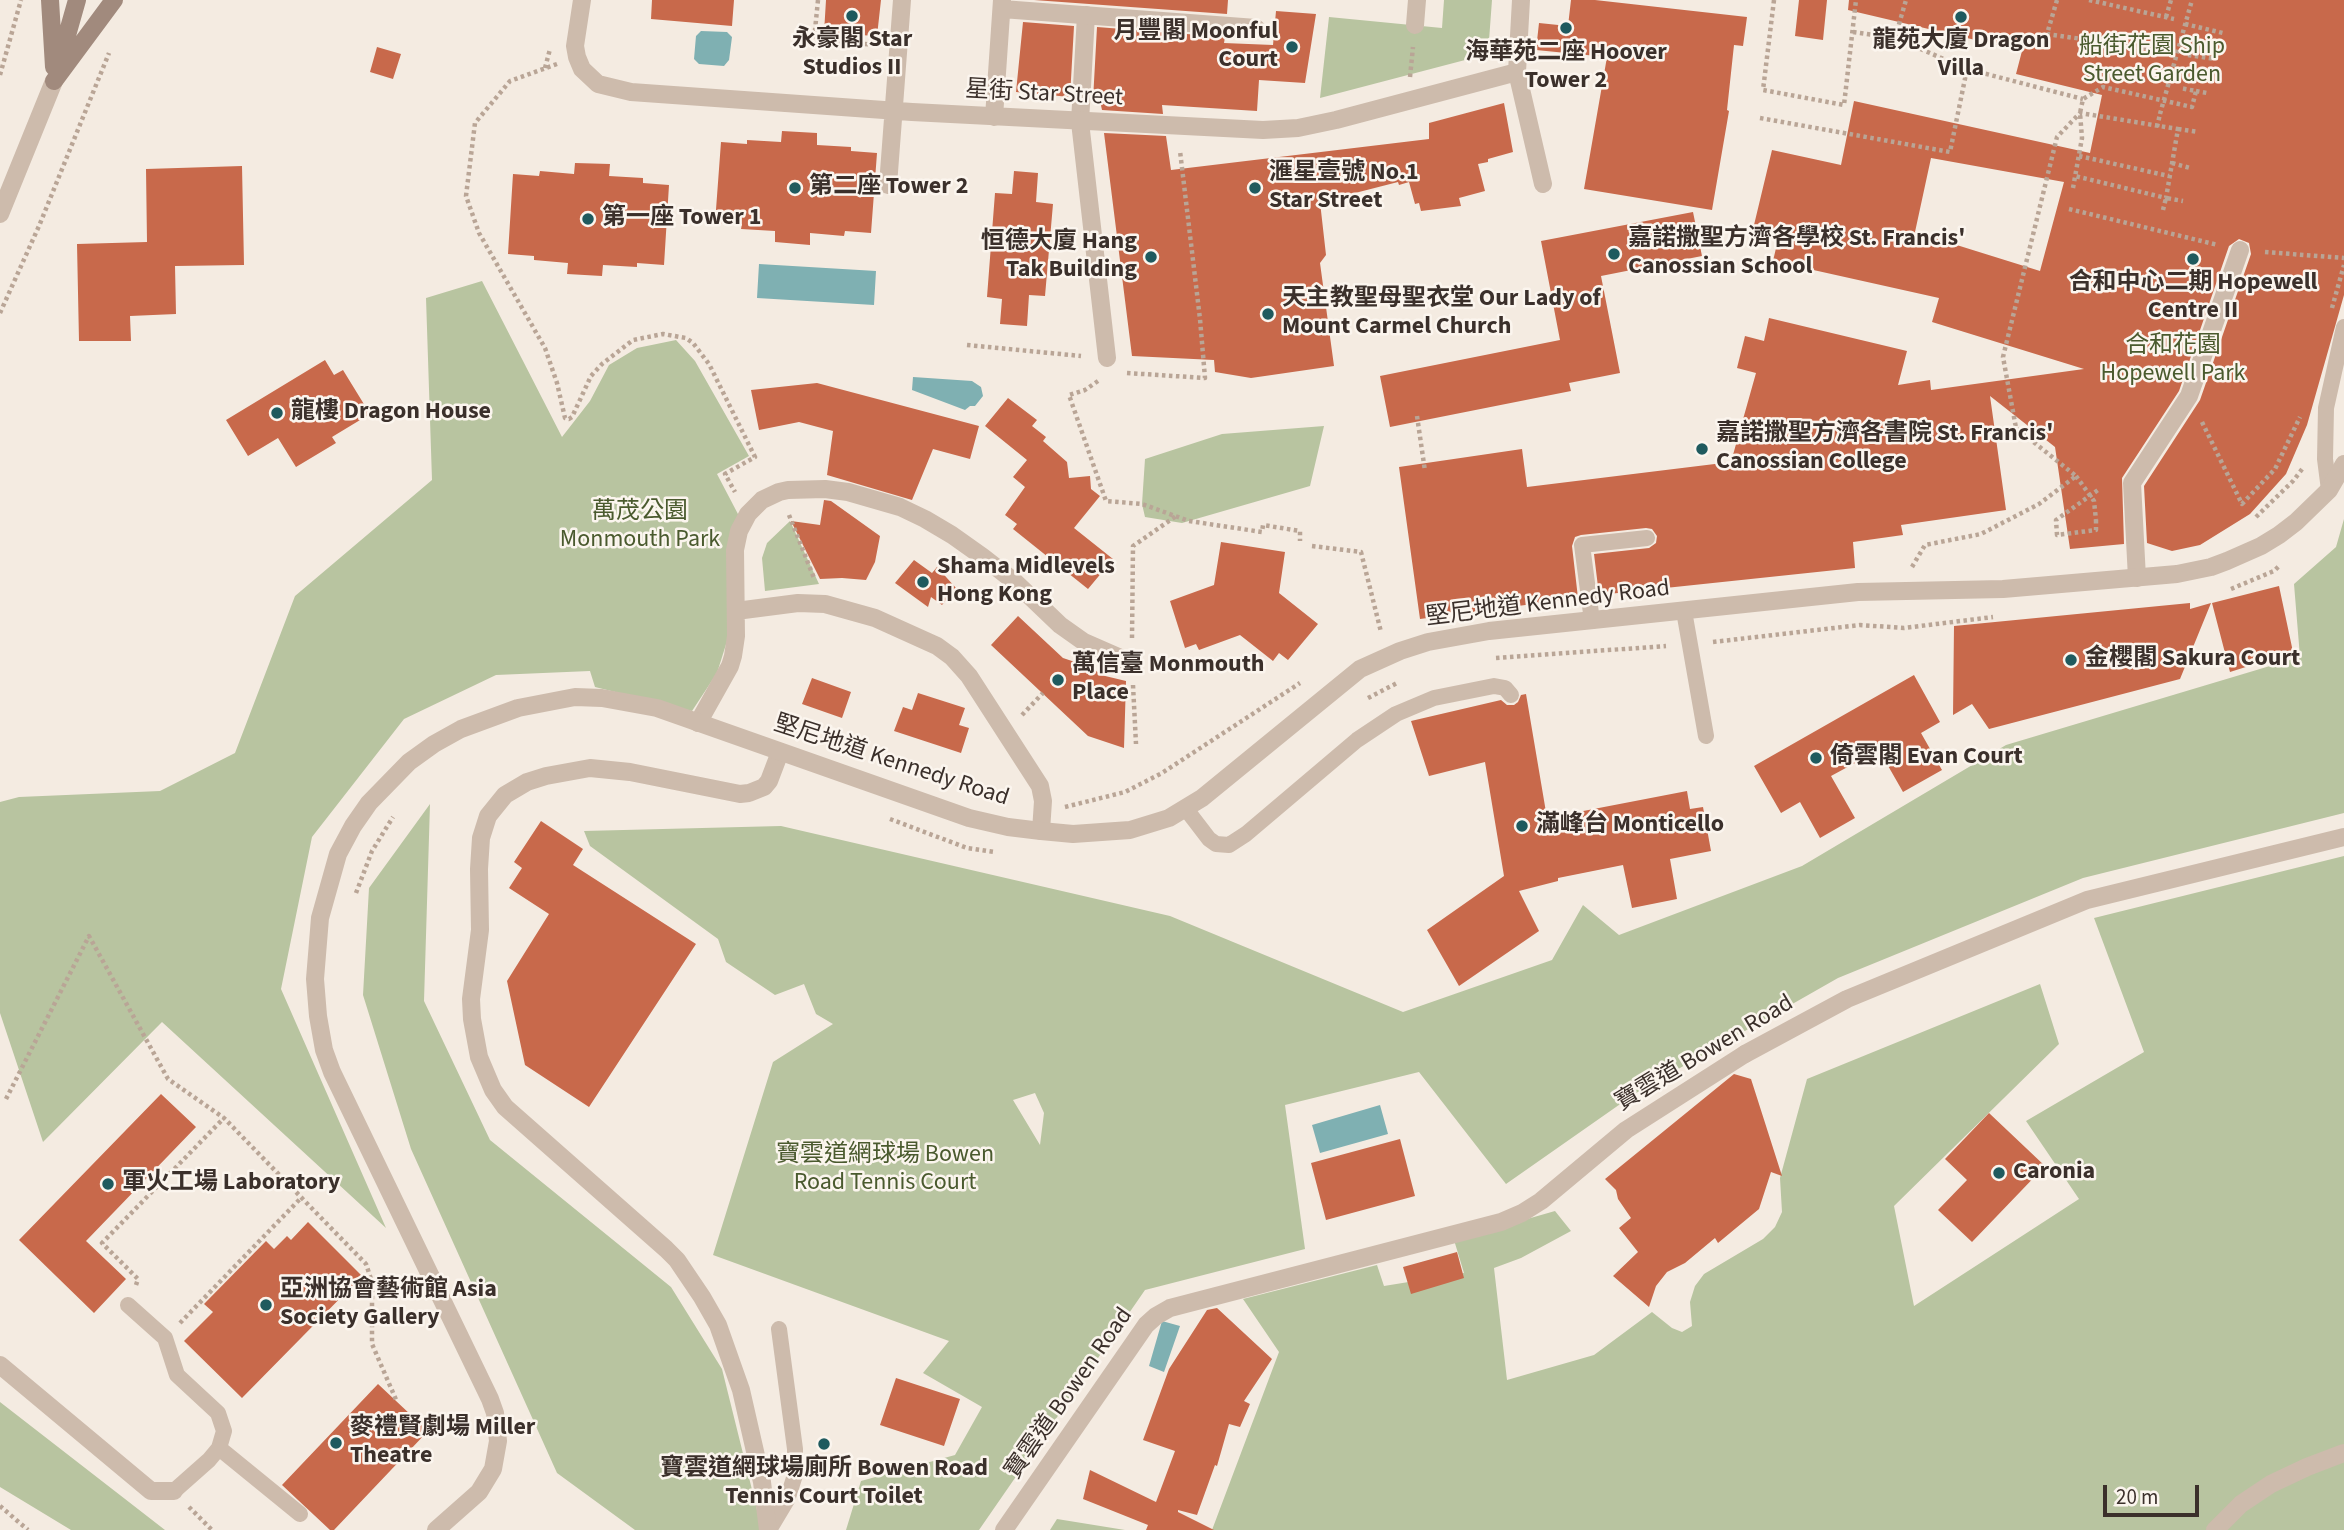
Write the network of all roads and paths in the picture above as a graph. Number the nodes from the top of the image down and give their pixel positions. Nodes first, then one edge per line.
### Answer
1 (21, 0) edge
2 (50, 0) edge
3 (114, 0) edge
4 (582, 0) edge
5 (818, 0) edge
6 (902, 0) edge
7 (1417, 0) edge
8 (1521, 0) edge
9 (1774, 0) edge
10 (1856, 0) edge
11 (1906, 0) edge
12 (2057, 0) edge
13 (2089, 0) edge
14 (2171, 0) edge
15 (2192, 0) edge
16 (1002, 4) edge
17 (75, 7) edge
18 (1087, 15) junction
19 (2166, 16) junction
20 (2174, 19) dead end
21 (2185, 24) junction
22 (1415, 25) dead end
23 (1256, 28) dead end
24 (1853, 32) junction
25 (2223, 33) dead end
26 (1895, 38) junction
27 (877, 45) dead end
28 (110, 50) dead end
29 (2166, 51) dead end
30 (2189, 55) dead end
31 (577, 57) junction
32 (2215, 59) dead end
33 (1412, 63) dead end
34 (1967, 69) junction
35 (1517, 72) junction
36 (1411, 73) dead end
37 (0, 75) edge
38 (54, 81) junction
39 (2180, 88) dead end
40 (2196, 91) junction
41 (2207, 93) dead end
42 (2083, 99) junction
43 (893, 111) junction
44 (2080, 113) junction
45 (993, 117) junction
46 (1760, 118) dead end
47 (1080, 122) junction
48 (2157, 127) junction
49 (2178, 129) junction
50 (2197, 132) dead end
51 (1180, 151) dead end
52 (2079, 156) junction
53 (2172, 163) junction
54 (2190, 167) dead end
55 (2075, 176) junction
56 (2169, 176) junction
57 (1543, 184) dead end
58 (888, 185) dead end
59 (2073, 188) dead end
60 (2166, 198) junction
61 (2183, 201) dead end
62 (2069, 209) dead end
63 (2163, 210) dead end
64 (0, 214) edge
65 (2240, 250) junction
66 (2344, 258) edge
67 (2344, 265) edge
68 (0, 313) edge
69 (2329, 317) dead end
70 (2344, 327) edge
71 (967, 345) dead end
72 (1107, 358) joint
73 (1124, 372) dead end
74 (1085, 390) dead end
75 (2189, 396) junction
76 (2303, 408) dead end
77 (1417, 416) dead end
78 (2344, 464) edge
79 (1425, 471) dead end
80 (2076, 476) junction
81 (2293, 481) dead end
82 (2098, 489) dead end
83 (2329, 490) junction
84 (779, 492) junction
85 (748, 514) junction
86 (1176, 516) junction
87 (2246, 526) dead end
88 (1647, 538) dead end
89 (1300, 541) dead end
90 (1133, 545) dead end
91 (1312, 546) dead end
92 (1911, 568) dead end
93 (2137, 579) junction
94 (825, 604) junction
95 (736, 611) junction
96 (1684, 611) junction
97 (1592, 621) junction
98 (1382, 637) dead end
99 (1132, 663) dead end
100 (1043, 693) dead end
101 (1511, 695) dead end
102 (698, 723) junction
103 (1014, 724) dead end
104 (1706, 736) dead end
105 (780, 752) junction
106 (1186, 809) junction
107 (1041, 831) junction
108 (2344, 837) edge
109 (6, 1098) dead end
110 (224, 1118) junction
111 (302, 1198) junction
112 (128, 1305) joint
113 (779, 1329) dead end
114 (165, 1338) junction
115 (0, 1365) edge
116 (397, 1402) dead end
117 (219, 1448) junction
118 (2344, 1453) edge
119 (174, 1491) joint
120 (0, 1506) edge
121 (300, 1514) dead end
122 (28, 1530) edge
123 (436, 1530) edge
124 (769, 1530) edge
125 (1003, 1530) edge
126 (2215, 1530) edge

1 - 37 path
2 - 38 main road
3 - 38 main road
4 - 31 street
5 - 27 path
6 - 43 street
7 - 22 street
8 - 35 street
9 - 24 path
10 - 24 path
11 - 26 path
12 - 29 path
13 - 19 path
14 - 19 path
15 - 21 path, bridge
16 - 18 street
16 - 45 street
17 - 38 main road
18 - 23 street
18 - 47 street
19 - 20 path
21 - 25 path, bridge
21 - 48 path, bridge
24 - 26 path
26 - 34 path
28 - 68 path
30 - 32 path
31 - 43 street, 星街 Star Street
31 - 85 path
33 - 36 path
34 - 42 path
34 - 46 path
35 - 47 street, 星街 Star Street
35 - 57 street
38 - 64 street
39 - 40 path
40 - 41 path
40 - 42 path
42 - 44 path
43 - 45 street, 星街 Star Street
43 - 58 street
44 - 48 path
44 - 52 path
44 - 80 path
45 - 47 street, 星街 Star Street
47 - 72 street
48 - 49 path
49 - 50 path
49 - 53 path
51 - 73 path
52 - 55 path
52 - 56 path
53 - 54 path
53 - 56 path
55 - 59 path
55 - 60 path
56 - 60 path
60 - 61 path
60 - 63 path
62 - 65 path
65 - 66 path
65 - 75 street
67 - 69 path
70 - 83 lane
71 - 72 path
74 - 86 path
75 - 76 path
75 - 93 street
77 - 79 path
78 - 83 street, 堅尼地道 Kennedy Road
80 - 82 path, bridge
80 - 92 path
81 - 87 path
83 - 93 street, 堅尼地道 Kennedy Road
84 - 85 street
84 - 94 path
84 - 99 street
85 - 95 street
86 - 89 path
86 - 90 path
88 - 97 lane
91 - 98 path
93 - 96 street, 堅尼地道 Kennedy Road
94 - 95 street
94 - 107 street
95 - 102 street
96 - 97 street, 堅尼地道 Kennedy Road
96 - 104 lane
97 - 106 street, 堅尼地道 Kennedy Road
100 - 103 path
101 - 106 lane
102 - 105 street, 堅尼地道 Kennedy Road
102 - 123 street, 堅尼地道 Kennedy Road
105 - 107 street, 堅尼地道 Kennedy Road
105 - 124 street
106 - 107 street, 堅尼地道 Kennedy Road
108 - 125 street, 寶雲道 Bowen Road
109 - 110 path
110 - 111 path
110 - 112 path
111 - 114 path
111 - 116 path
112 - 114 lane
113 - 124 lane
114 - 117 lane
115 - 119 street
117 - 119 lane
117 - 121 lane
118 - 126 street
120 - 122 path

